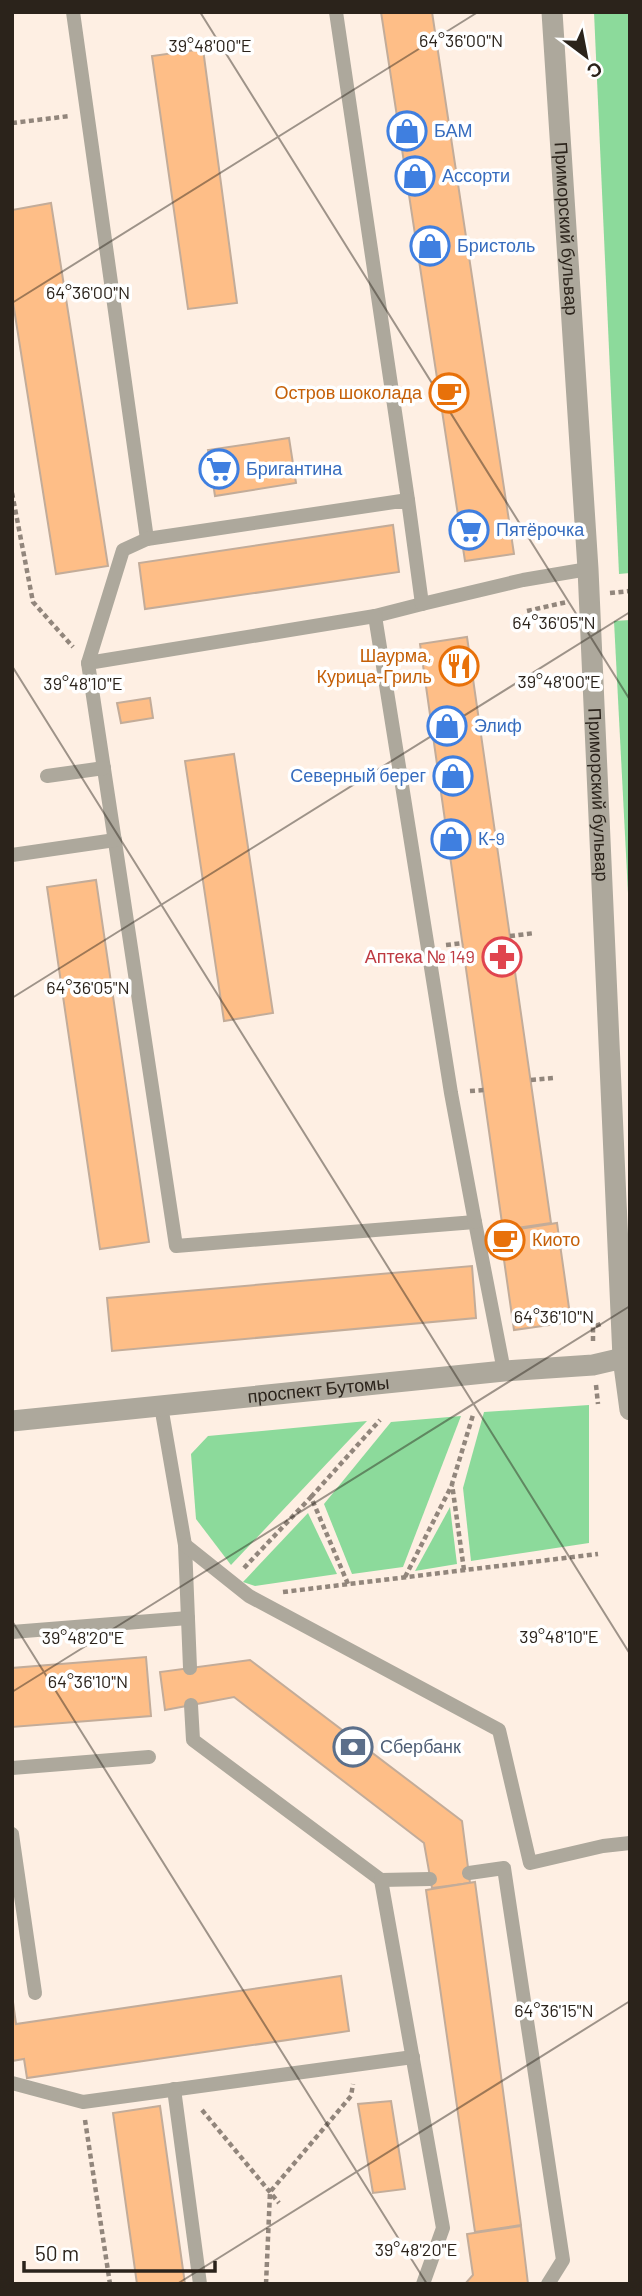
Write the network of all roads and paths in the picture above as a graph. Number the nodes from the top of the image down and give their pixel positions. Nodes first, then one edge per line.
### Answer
1 (72, 12) edge
2 (336, 12) edge
3 (552, 12) edge
4 (87, 114) junction
5 (12, 123) edge
6 (12, 493) edge
7 (408, 500) junction
8 (147, 540) junction
9 (588, 569) junction
10 (422, 604) junction
11 (375, 616) junction
12 (88, 663) junction
13 (104, 768) junction
14 (47, 776) dead end
15 (114, 839) junction
16 (12, 855) edge
17 (535, 933) dead end
18 (510, 936) dead end
19 (554, 1078) dead end
20 (531, 1080) dead end
21 (475, 1222) junction
22 (623, 1358) junction
23 (504, 1371) junction
24 (162, 1406) junction
25 (630, 1410) edge
26 (473, 1415) dead end
27 (12, 1419) edge
28 (380, 1420) dead end
29 (452, 1484) junction
30 (311, 1497) junction
31 (185, 1545) junction
32 (598, 1554) dead end
33 (464, 1570) junction
34 (405, 1577) junction
35 (231, 1582) junction
36 (348, 1584) junction
37 (250, 1596) junction
38 (188, 1618) junction
39 (12, 1632) edge
40 (190, 1668) dead end
41 (191, 1705) dead end
42 (149, 1757) dead end
43 (12, 1768) edge
44 (12, 1835) edge
45 (630, 1843) edge
46 (530, 1863) junction
47 (504, 1868) junction
48 (469, 1873) dead end
49 (430, 1879) dead end
50 (381, 1880) junction
51 (35, 1993) dead end
52 (413, 2057) junction
53 (356, 2064) junction
54 (12, 2083) edge
55 (174, 2089) junction
56 (83, 2102) junction
57 (202, 2110) dead end
58 (270, 2192) junction
59 (279, 2203) dead end
60 (427, 2283) edge
61 (110, 2284) edge
62 (200, 2284) edge
63 (266, 2284) edge
64 (548, 2284) edge

1 - 4 lane
2 - 7 lane
3 - 9 street, Приморский бульвар
4 - 5 path
4 - 8 lane
6 - 12 path
7 - 8 lane
7 - 10 lane
8 - 12 lane
9 - 10 lane
9 - 22 street, Приморский бульвар
10 - 11 lane
11 - 12 lane
11 - 21 lane
12 - 13 lane
13 - 14 lane
13 - 15 lane
15 - 16 lane
15 - 21 lane
17 - 18 path
19 - 20 path
21 - 23 lane
22 - 23 street, проспект Бутомы
22 - 25 street, Приморский бульвар
23 - 24 street, проспект Бутомы
24 - 27 street, проспект Бутомы
24 - 31 lane
26 - 29 path
28 - 30 path
29 - 33 path
29 - 34 path
30 - 35 path
30 - 36 path
31 - 35 lane
31 - 38 lane
32 - 33 path
33 - 34 path
34 - 36 path
35 - 37 lane
36 - 37 path
37 - 46 lane
38 - 39 lane
38 - 40 lane
41 - 50 lane
42 - 43 lane
44 - 51 lane
45 - 46 lane
46 - 47 lane
47 - 48 lane
47 - 64 lane
49 - 50 lane
50 - 52 lane
52 - 53 lane
52 - 60 lane
53 - 55 lane
53 - 58 path
54 - 56 lane
55 - 56 lane
55 - 62 lane
56 - 61 path
57 - 58 path
58 - 59 path
58 - 63 path

